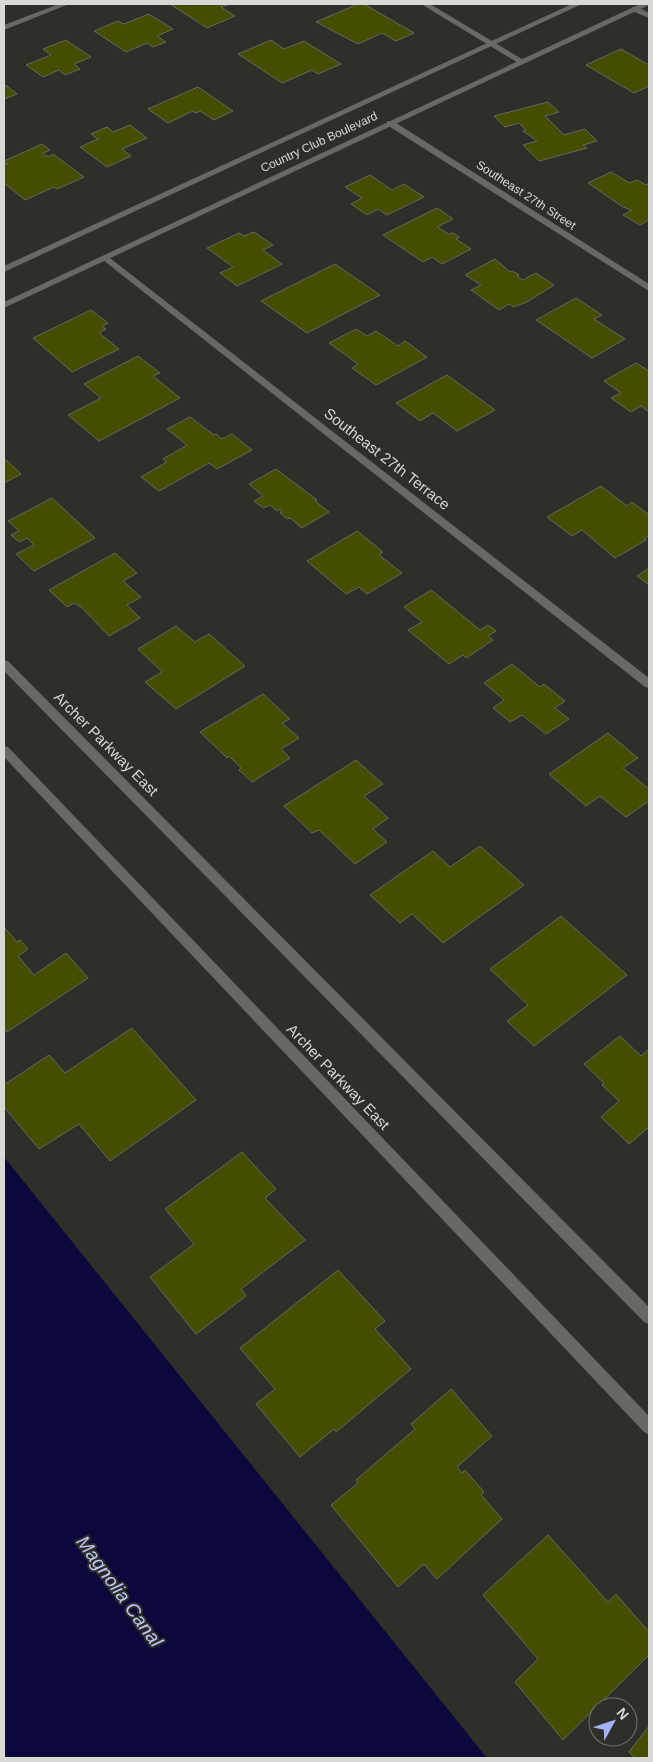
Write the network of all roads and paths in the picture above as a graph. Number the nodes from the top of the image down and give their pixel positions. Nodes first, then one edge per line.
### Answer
1 (65, 4) edge
2 (425, 4) edge
3 (578, 4) edge
4 (646, 4) edge
5 (635, 9) junction
6 (649, 16) edge
7 (4, 28) edge
8 (492, 44) junction
9 (523, 62) junction
10 (390, 122) junction
11 (106, 258) junction
12 (4, 269) edge
13 (649, 288) edge
14 (4, 305) edge
15 (4, 664) edge
16 (649, 684) edge
17 (4, 750) edge
18 (649, 1317) edge
19 (649, 1427) edge

1 - 7 street
2 - 8 street
3 - 8 street, Country Club Boulevard
4 - 5 street, Country Club Boulevard
5 - 6 street
5 - 9 street, Country Club Boulevard
8 - 9 street
8 - 12 street, Country Club Boulevard
9 - 10 street, Country Club Boulevard
10 - 11 street, Country Club Boulevard
10 - 13 street, Southeast 27th Street
11 - 14 street, Country Club Boulevard
11 - 16 street, Southeast 27th Terrace
15 - 18 street, Archer Parkway East
17 - 19 street, Archer Parkway East

